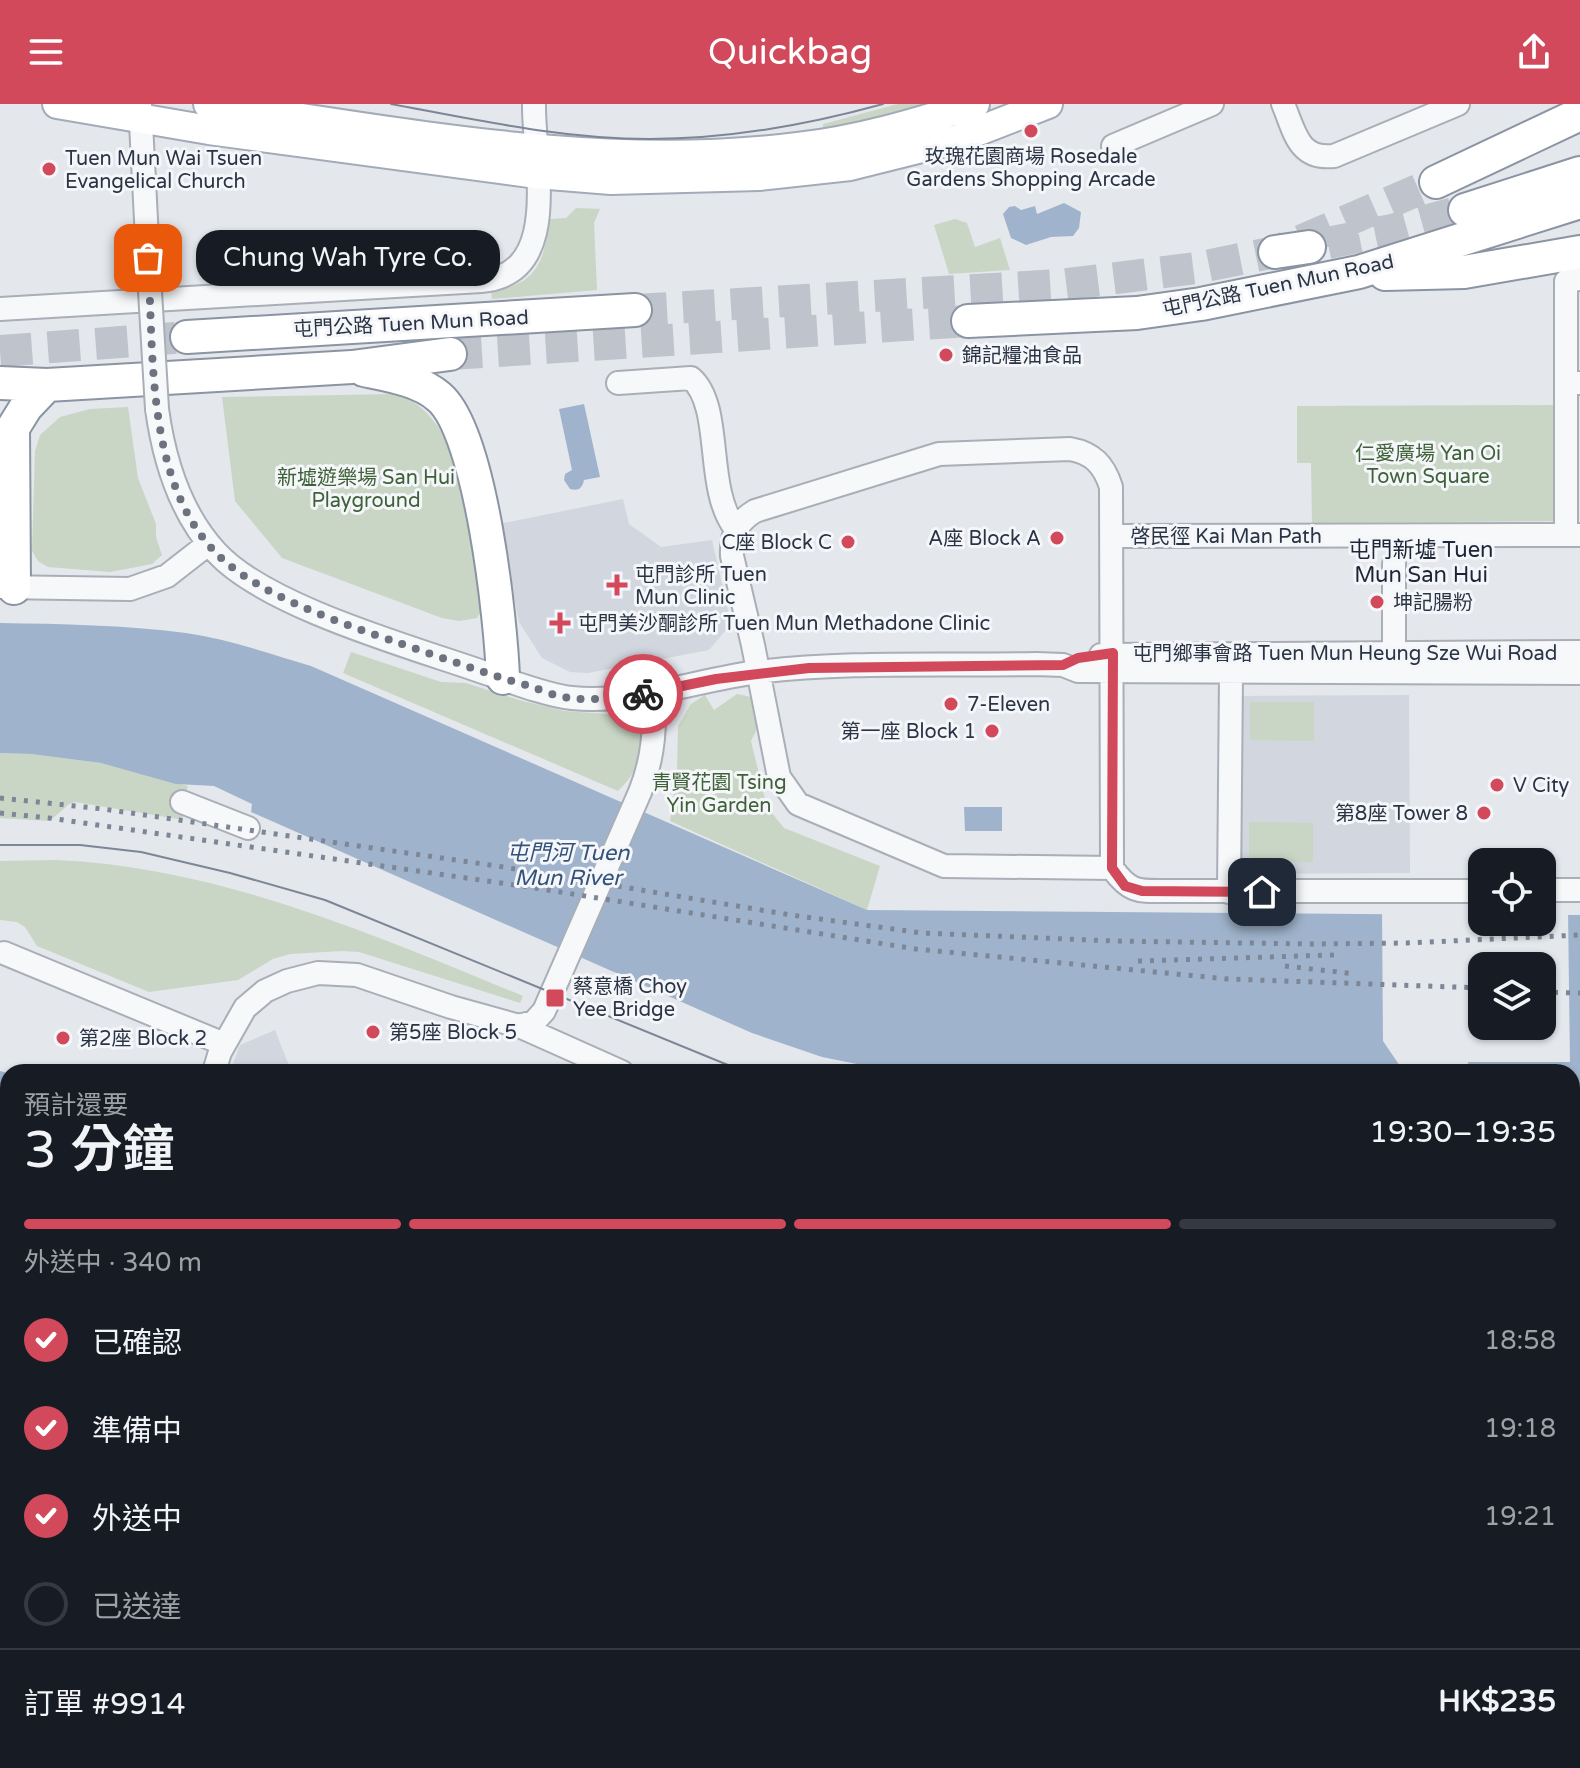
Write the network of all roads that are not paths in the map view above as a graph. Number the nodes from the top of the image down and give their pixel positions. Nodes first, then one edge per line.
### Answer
1 (57, 104) edge
2 (208, 104) edge
3 (534, 104) edge
4 (975, 104) edge
5 (1048, 104) edge
6 (1212, 104) edge
7 (1283, 104) edge
8 (1458, 104) edge
9 (141, 111) edge
10 (1580, 114) edge
11 (1113, 146) dead end
12 (536, 162) junction
13 (1580, 173) edge
14 (1436, 182) tunnel mouth
15 (1580, 202) edge
16 (1465, 210) tunnel mouth
17 (1309, 247) tunnel mouth
18 (1275, 252) dead end
19 (1580, 252) edge
20 (1359, 272) junction
21 (1580, 279) edge
22 (0, 309) edge
23 (635, 310) tunnel mouth
24 (968, 321) tunnel mouth
25 (187, 337) tunnel mouth
26 (450, 354) tunnel mouth
27 (352, 367) junction
28 (0, 383) edge
29 (618, 383) dead end
30 (1573, 383) edge
31 (47, 385) junction
32 (735, 528) junction
33 (1573, 535) edge
34 (1112, 536) junction
35 (208, 544) junction
36 (1394, 564) dead end
37 (7, 588) edge
38 (1580, 652) edge
39 (1394, 653) junction
40 (1113, 661) junction
41 (758, 672) junction
42 (1580, 673) edge
43 (1231, 677) dead end
44 (503, 678) junction
45 (653, 693) junction
46 (182, 802) dead end
47 (248, 828) dead end
48 (1112, 868) junction
49 (1556, 890) edge
50 (1580, 890) edge
51 (1468, 891) edge
52 (1229, 892) junction
53 (4, 953) dead end
54 (519, 1026) junction
55 (224, 1044) junction
56 (217, 1064) edge
57 (604, 1064) edge

1 - 9 main road
2 - 12 main road
3 - 12 street
4 - 12 main road
5 - 12 main road
6 - 11 street
7 - 8 street
9 - 12 main road
9 - 35 street, 屯門鄉事會路 Tuen Mun Heung Sze Wui Road, bridge
10 - 14 highway
12 - 22 street
13 - 16 highway
15 - 20 highway, 屯門公路 Tuen Mun Road
17 - 18 highway, 屯門公路 Tuen Mun Road
19 - 20 highway
20 - 24 highway, 屯門公路 Tuen Mun Road
21 - 30 street
23 - 25 highway, 屯門公路 Tuen Mun Road
26 - 27 highway, 屯門公路 Tuen Mun Road
27 - 31 highway, 屯門公路 Tuen Mun Road
27 - 44 highway
28 - 31 highway, 屯門公路 Tuen Mun Road
29 - 32 street
30 - 33 street
31 - 37 highway
32 - 34 street
32 - 41 street
33 - 34 street, 啓民徑 Kai Man Path
34 - 40 street
35 - 37 street
35 - 44 street, 屯門鄉事會路 Tuen Mun Heung Sze Wui Road
36 - 39 street
38 - 39 street, 屯門鄉事會路 Tuen Mun Heung Sze Wui Road
39 - 40 street, 屯門鄉事會路 Tuen Mun Heung Sze Wui Road
40 - 41 street, 屯門鄉事會路 Tuen Mun Heung Sze Wui Road
40 - 42 street, 屯門鄉事會路 Tuen Mun Heung Sze Wui Road
40 - 48 street
41 - 45 street, 屯門鄉事會路 Tuen Mun Heung Sze Wui Road
41 - 48 street
43 - 52 street
44 - 45 street, 屯門鄉事會路 Tuen Mun Heung Sze Wui Road
45 - 54 street
46 - 47 street
48 - 52 street
49 - 50 street
51 - 52 street
53 - 55 street
54 - 55 street
54 - 57 street
55 - 56 street

